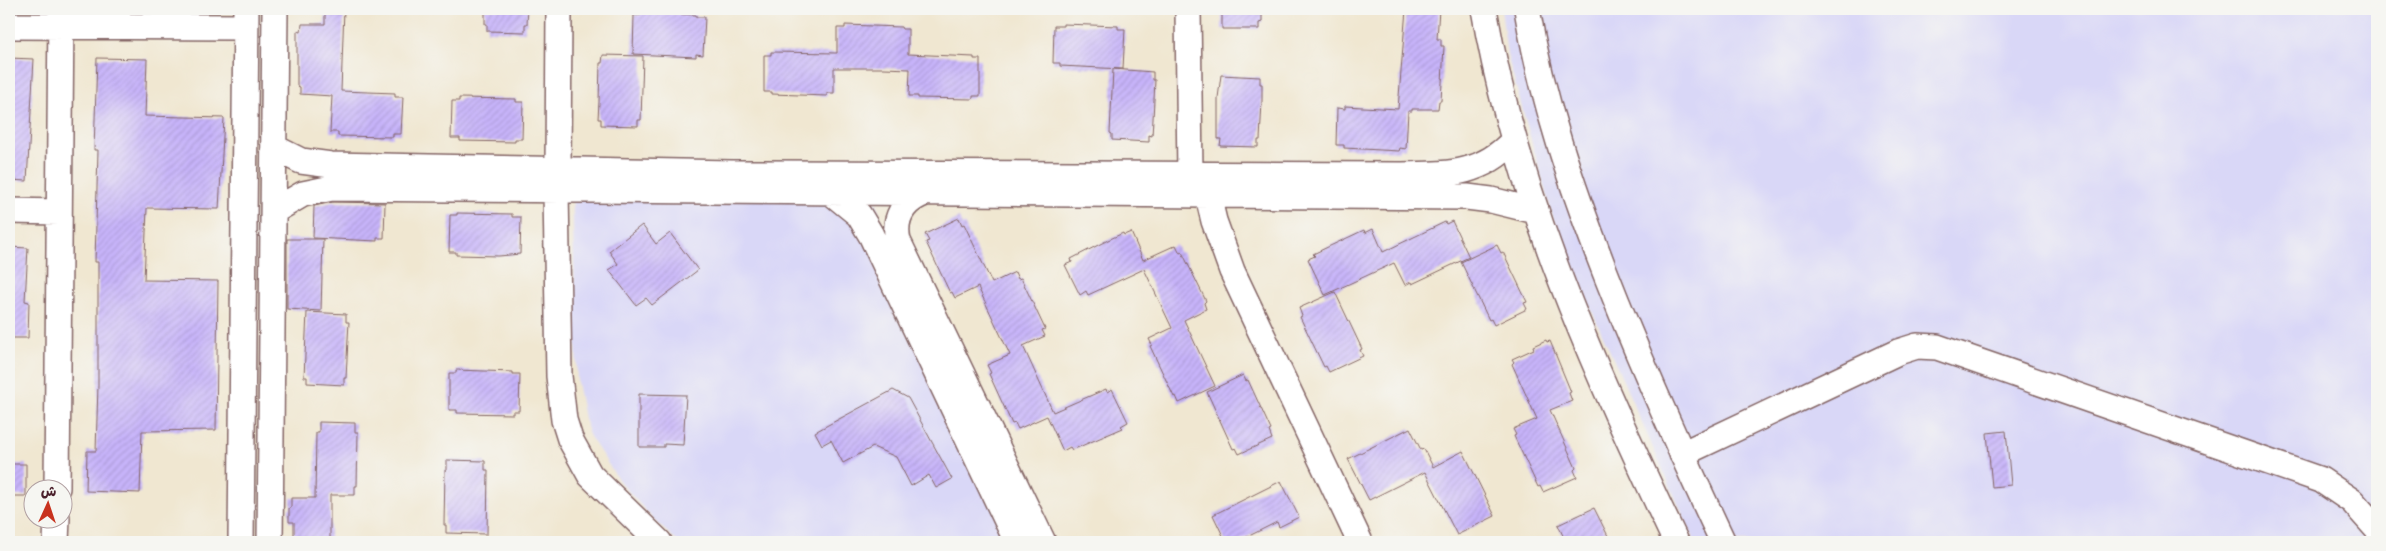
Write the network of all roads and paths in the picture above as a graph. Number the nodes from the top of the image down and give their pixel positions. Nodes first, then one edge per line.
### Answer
1 (275, 9) edge
2 (559, 9) edge
3 (1188, 9) edge
4 (1484, 9) edge
5 (1527, 9) edge
6 (61, 17) edge
7 (246, 18) edge
8 (9, 26) edge
9 (1513, 141) junction
10 (275, 148) junction
11 (1190, 174) junction
12 (362, 177) junction
13 (557, 180) junction
14 (1401, 186) junction
15 (832, 193) junction
16 (925, 193) junction
17 (1208, 196) junction
18 (9, 211) edge
19 (274, 211) junction
20 (1536, 211) junction
21 (59, 212) junction
22 (904, 281) junction
23 (1682, 454) junction
24 (57, 478) edge
25 (56, 528) edge
26 (2377, 529) edge
27 (56, 542) edge
28 (241, 542) edge
29 (270, 542) edge
30 (659, 542) edge
31 (1018, 542) edge
32 (1043, 542) edge
33 (1360, 542) edge
34 (1676, 542) edge
35 (1724, 542) edge

1 - 10 street
2 - 13 street
3 - 11 street
4 - 9 street
5 - 23 street
6 - 7 street
6 - 8 street
6 - 21 street
7 - 28 street
9 - 14 street
9 - 20 street
10 - 12 street
10 - 19 street
11 - 13 street
11 - 14 street
12 - 13 street
12 - 19 street
13 - 15 street
13 - 30 street
14 - 17 street
14 - 20 street
15 - 16 street
15 - 22 street
16 - 17 street
16 - 22 street
17 - 33 street
18 - 21 street
19 - 29 street
20 - 34 street
21 - 24 street
22 - 31 street
22 - 32 street
23 - 26 street
23 - 35 street
25 - 27 street

